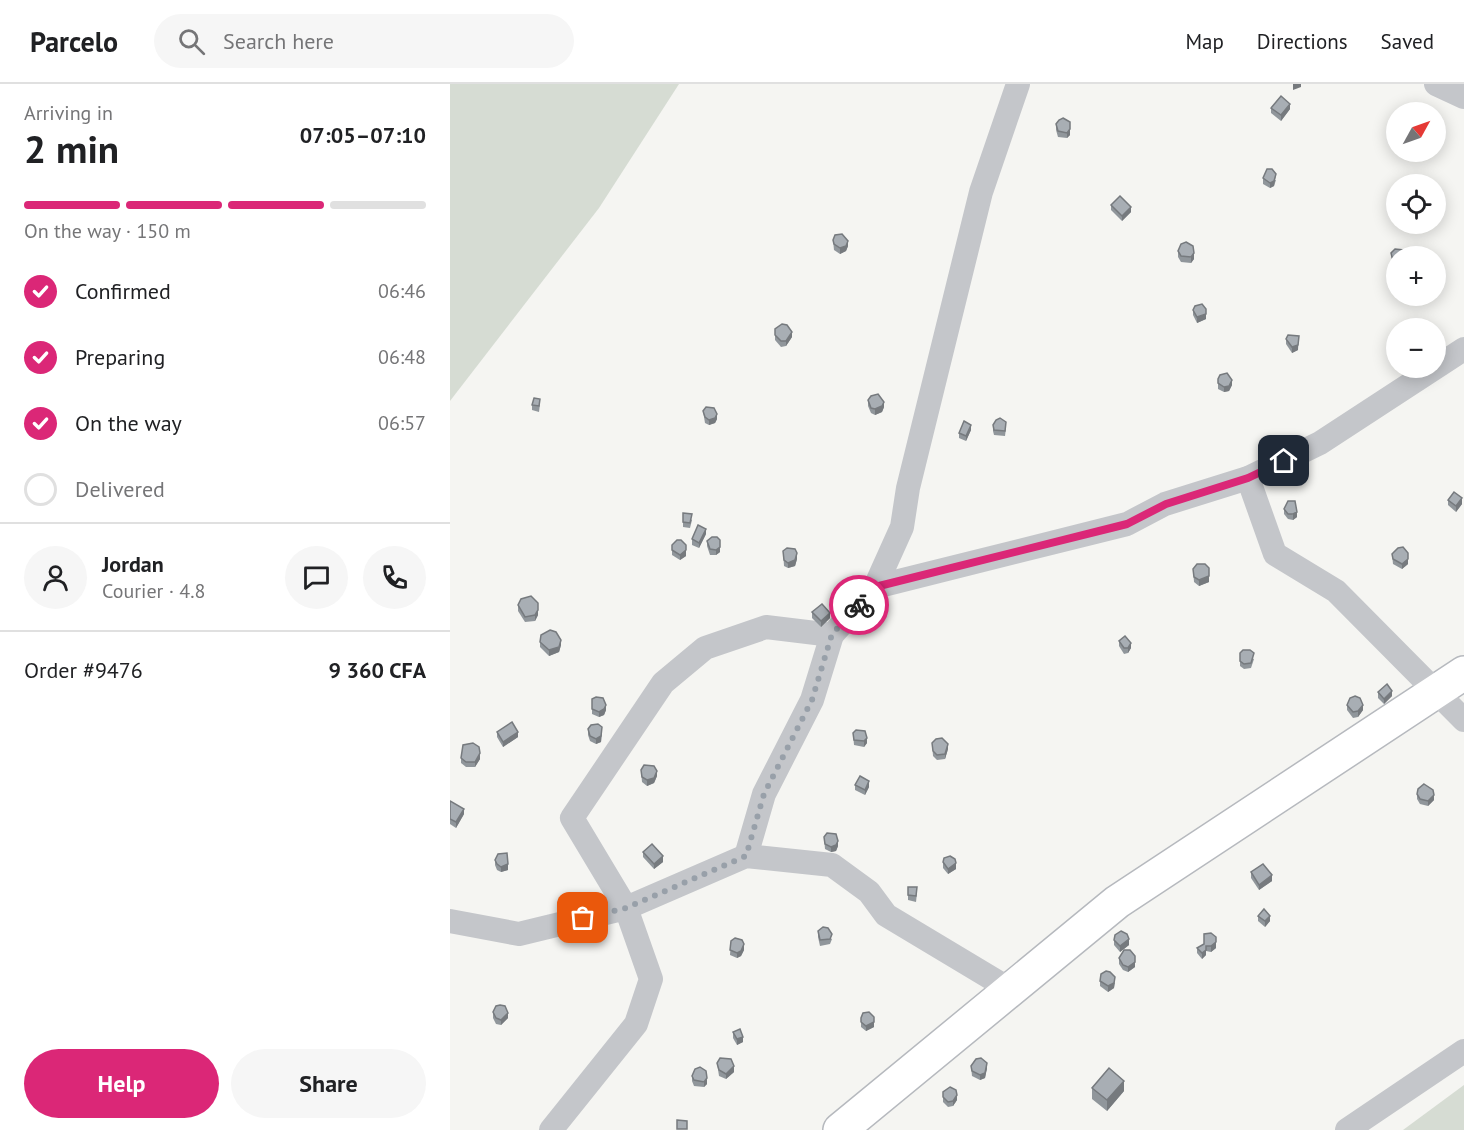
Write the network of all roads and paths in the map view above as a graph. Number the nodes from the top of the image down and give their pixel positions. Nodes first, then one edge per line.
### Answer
1 (1018, 84) edge
2 (1436, 84) edge
3 (1464, 97) edge
4 (1464, 349) edge
5 (1248, 478) junction
6 (875, 587) junction
7 (832, 634) junction
8 (1464, 674) edge
9 (1436, 692) junction
10 (1464, 720) edge
11 (746, 856) junction
12 (626, 908) junction
13 (450, 921) edge
14 (1011, 990) junction
15 (1464, 1051) edge
16 (551, 1130) edge
17 (840, 1130) edge
18 (1347, 1130) edge

1 - 6 street
2 - 3 street
4 - 5 street
5 - 6 street
5 - 9 street
6 - 7 street
7 - 11 street
7 - 12 street
8 - 9 main road
9 - 10 street
9 - 14 main road
11 - 12 street
11 - 14 street
12 - 13 street
12 - 16 street
14 - 17 main road
15 - 18 street

